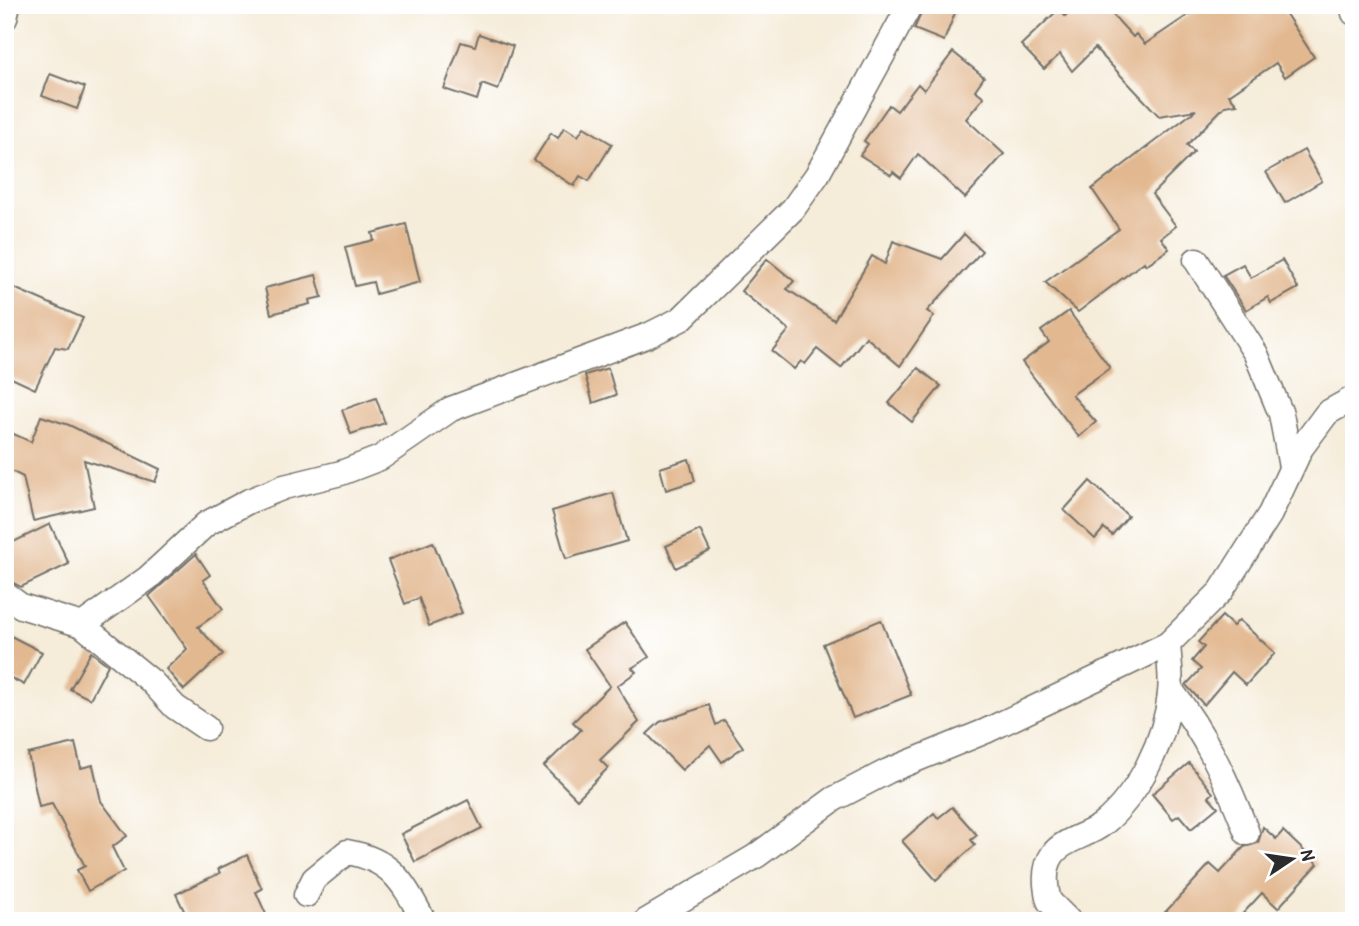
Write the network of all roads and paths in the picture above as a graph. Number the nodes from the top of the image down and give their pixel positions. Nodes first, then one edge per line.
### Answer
1 (8, 5) edge
2 (910, 5) edge
3 (1352, 5) edge
4 (1354, 13) edge
5 (5, 18) edge
6 (1196, 260) dead end
7 (1354, 398) edge
8 (1291, 467) junction
9 (5, 594) edge
10 (82, 625) junction
11 (1168, 644) junction
12 (1171, 690) junction
13 (206, 728) dead end
14 (1247, 833) dead end
15 (306, 895) dead end
16 (424, 921) edge
17 (646, 921) edge
18 (1069, 921) edge

1 - 5 street
2 - 10 street
3 - 4 street
6 - 8 street
7 - 8 street
8 - 11 street
9 - 10 street
10 - 13 street
11 - 12 street
11 - 17 street
12 - 14 street
12 - 18 street
15 - 16 street

